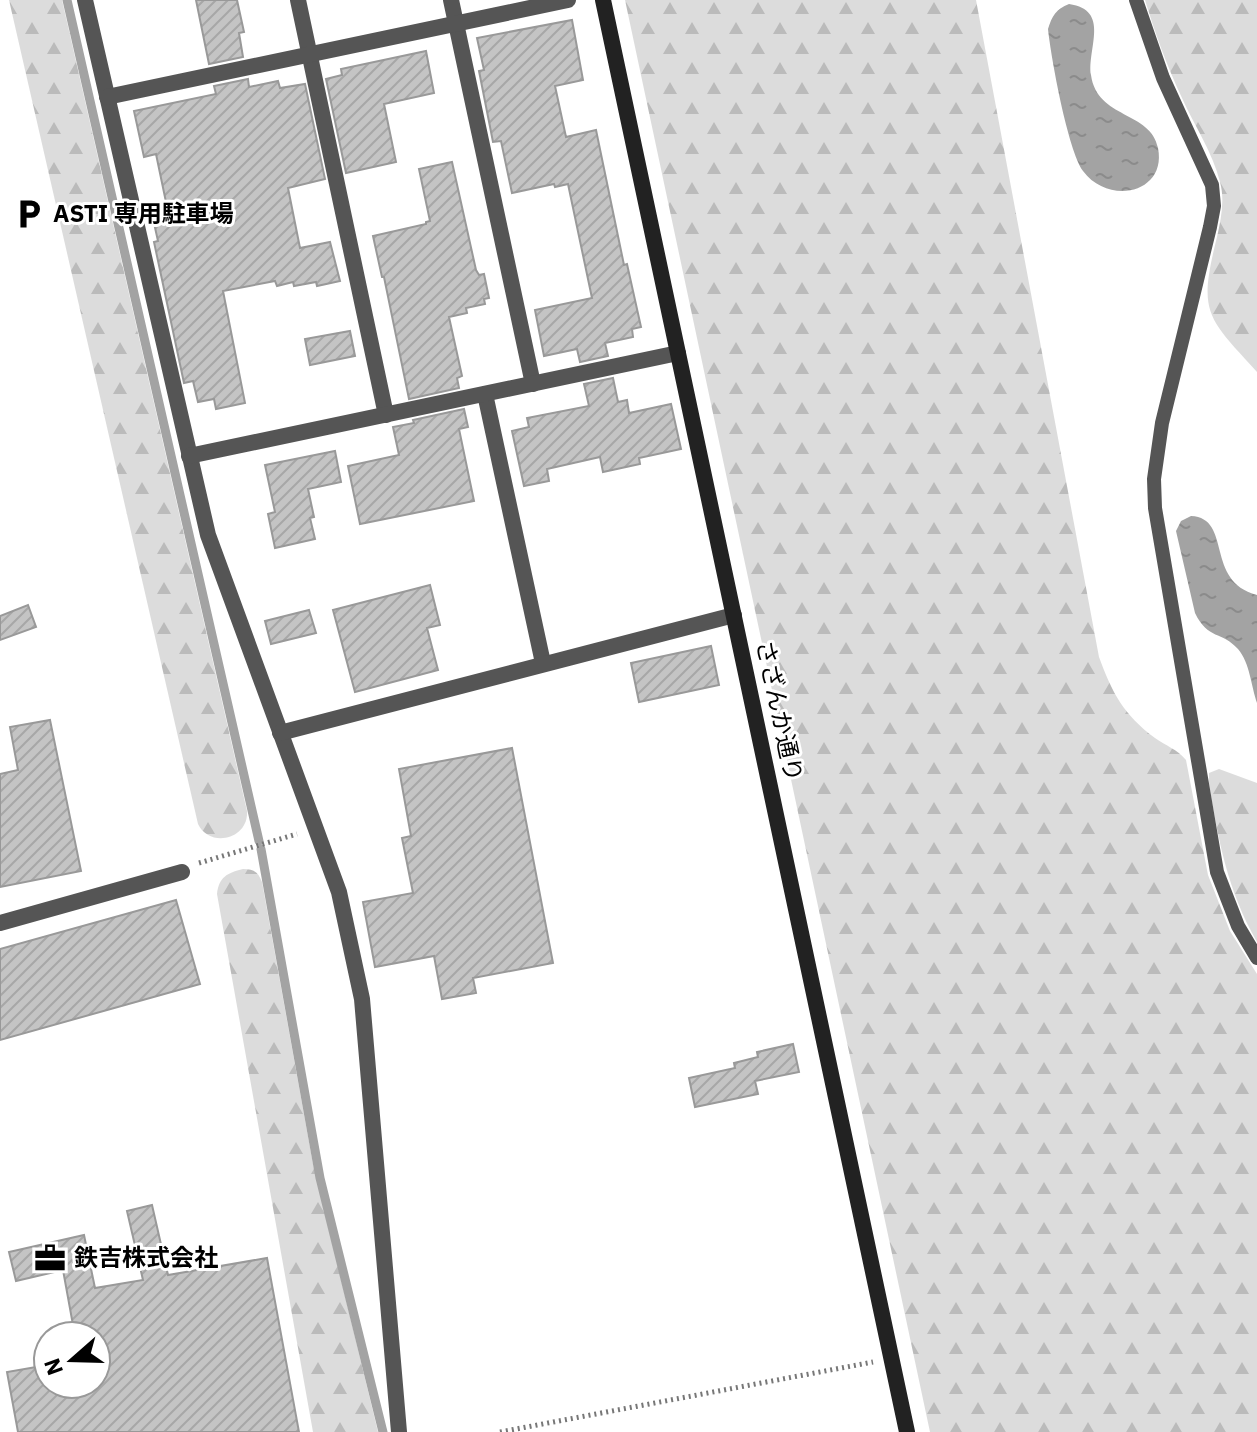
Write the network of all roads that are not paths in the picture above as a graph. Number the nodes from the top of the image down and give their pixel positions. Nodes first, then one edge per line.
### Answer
1 (85, 0) edge
2 (298, 0) edge
3 (451, 0) edge
4 (568, 0) edge
5 (603, 0) edge
6 (1136, 0) edge
7 (456, 24) junction
8 (310, 55) junction
9 (107, 97) junction
10 (678, 353) junction
11 (533, 384) junction
12 (485, 394) junction
13 (386, 415) junction
14 (189, 456) junction
15 (734, 615) junction
16 (543, 663) junction
17 (280, 733) junction
18 (182, 872) road end
19 (0, 923) edge
20 (1257, 958) edge
21 (399, 1432) edge
22 (907, 1432) edge

1 - 9 street
2 - 8 street
3 - 7 street
4 - 7 street
5 - 10 street, さざんか通り
6 - 20 lane
7 - 8 street
7 - 11 street
8 - 9 street
8 - 13 street
9 - 14 street
10 - 11 street
10 - 15 street, さざんか通り
11 - 12 street
12 - 13 street
12 - 16 street
13 - 14 street
14 - 17 street
15 - 16 street
15 - 22 street, さざんか通り
16 - 17 street
17 - 21 street
18 - 19 street

